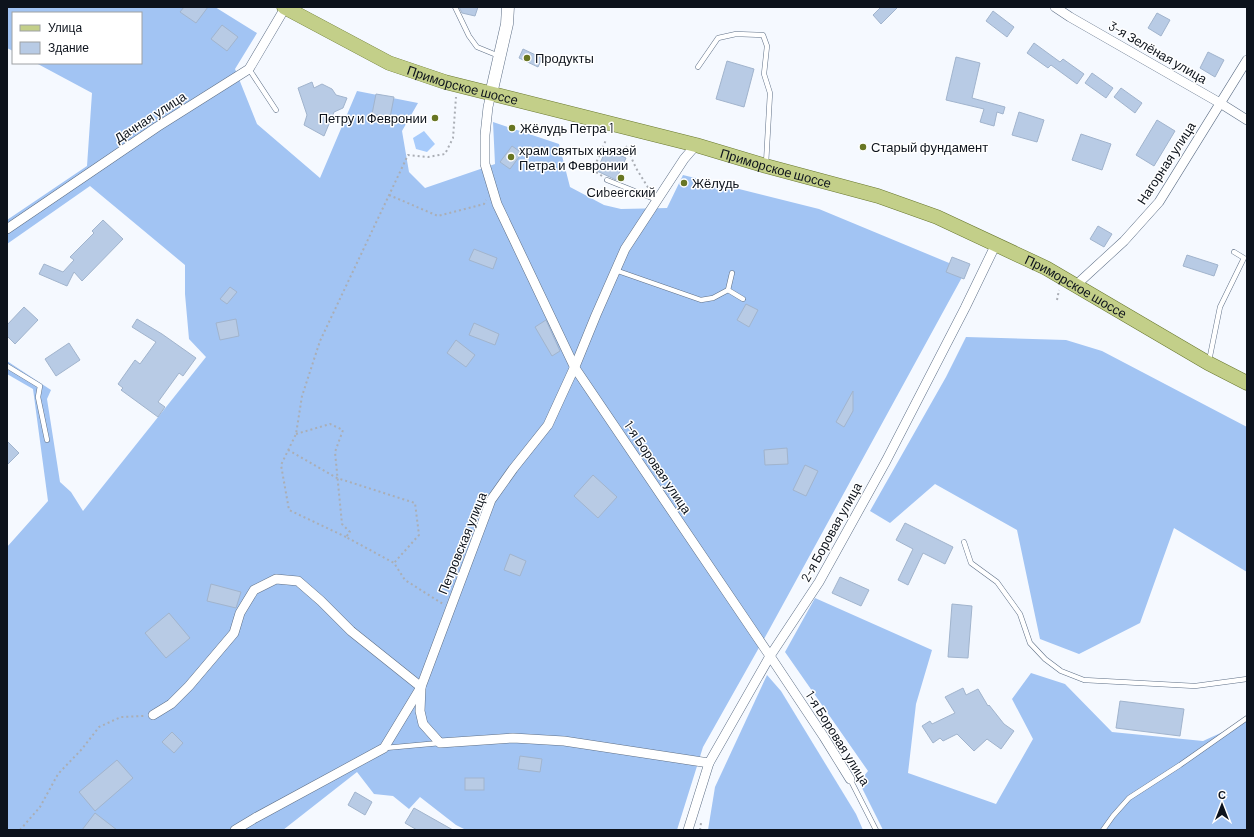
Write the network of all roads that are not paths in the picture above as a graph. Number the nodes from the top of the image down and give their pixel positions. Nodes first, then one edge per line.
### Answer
1 (284, 7) edge
2 (455, 7) edge
3 (508, 7) edge
4 (1055, 7) edge
5 (499, 56) junction
6 (1247, 60) edge
7 (698, 67) dead end
8 (249, 69) junction
9 (491, 94) junction
10 (1220, 103) junction
11 (276, 110) dead end
12 (1247, 120) edge
13 (696, 145) junction
14 (766, 166) junction
15 (607, 180) road end
16 (658, 200) junction
17 (7, 229) edge
18 (996, 244) junction
19 (1234, 252) dead end
20 (615, 270) junction
21 (732, 272) dead end
22 (1075, 286) junction
23 (728, 290) junction
24 (743, 299) dead end
25 (1208, 363) junction
26 (7, 366) edge
27 (575, 368) junction
28 (1247, 383) edge
29 (47, 440) dead end
30 (964, 542) dead end
31 (770, 656) junction
32 (1247, 679) edge
33 (421, 687) junction
34 (154, 716) road end
35 (1247, 718) edge
36 (440, 742) junction
37 (384, 748) junction
38 (709, 763) junction
39 (850, 780) joint
40 (234, 830) edge
41 (688, 830) edge
42 (876, 830) edge
43 (1103, 830) edge

1 - 8 street, Дачная улица
1 - 9 main road, Приморское шоссе
2 - 5 lane
3 - 5 street
4 - 10 street, 3-я Зелёная улица
5 - 9 street
6 - 10 street, Нагорная улица
7 - 14 lane
8 - 11 lane
8 - 17 street, Дачная улица
9 - 13 main road, Приморское шоссе
9 - 27 street, 1-я Боровая улица
10 - 12 street, 3-я Зелёная улица
10 - 22 street, Нагорная улица
13 - 14 main road, Приморское шоссе
13 - 16 street, Петровская улица
14 - 18 main road, Приморское шоссе
15 - 16 lane
16 - 20 street, Петровская улица
18 - 22 main road, Приморское шоссе
18 - 31 street, 2-я Боровая улица
19 - 25 lane
20 - 23 lane
20 - 27 street, Петровская улица
21 - 23 lane
22 - 25 main road, Приморское шоссе
23 - 24 lane
25 - 28 main road, Приморское шоссе
26 - 29 lane
27 - 31 street, 1-я Боровая улица
27 - 33 street, Петровская улица
30 - 32 lane
31 - 38 street, 2-я Боровая улица
31 - 39 street, 1-я Боровая улица
33 - 34 street
33 - 36 street
33 - 37 street, Петровская улица
35 - 43 lane
36 - 37 lane
36 - 38 street
37 - 40 street
38 - 41 street, 2-я Боровая улица
39 - 42 lane, 1-я Боровая улица

